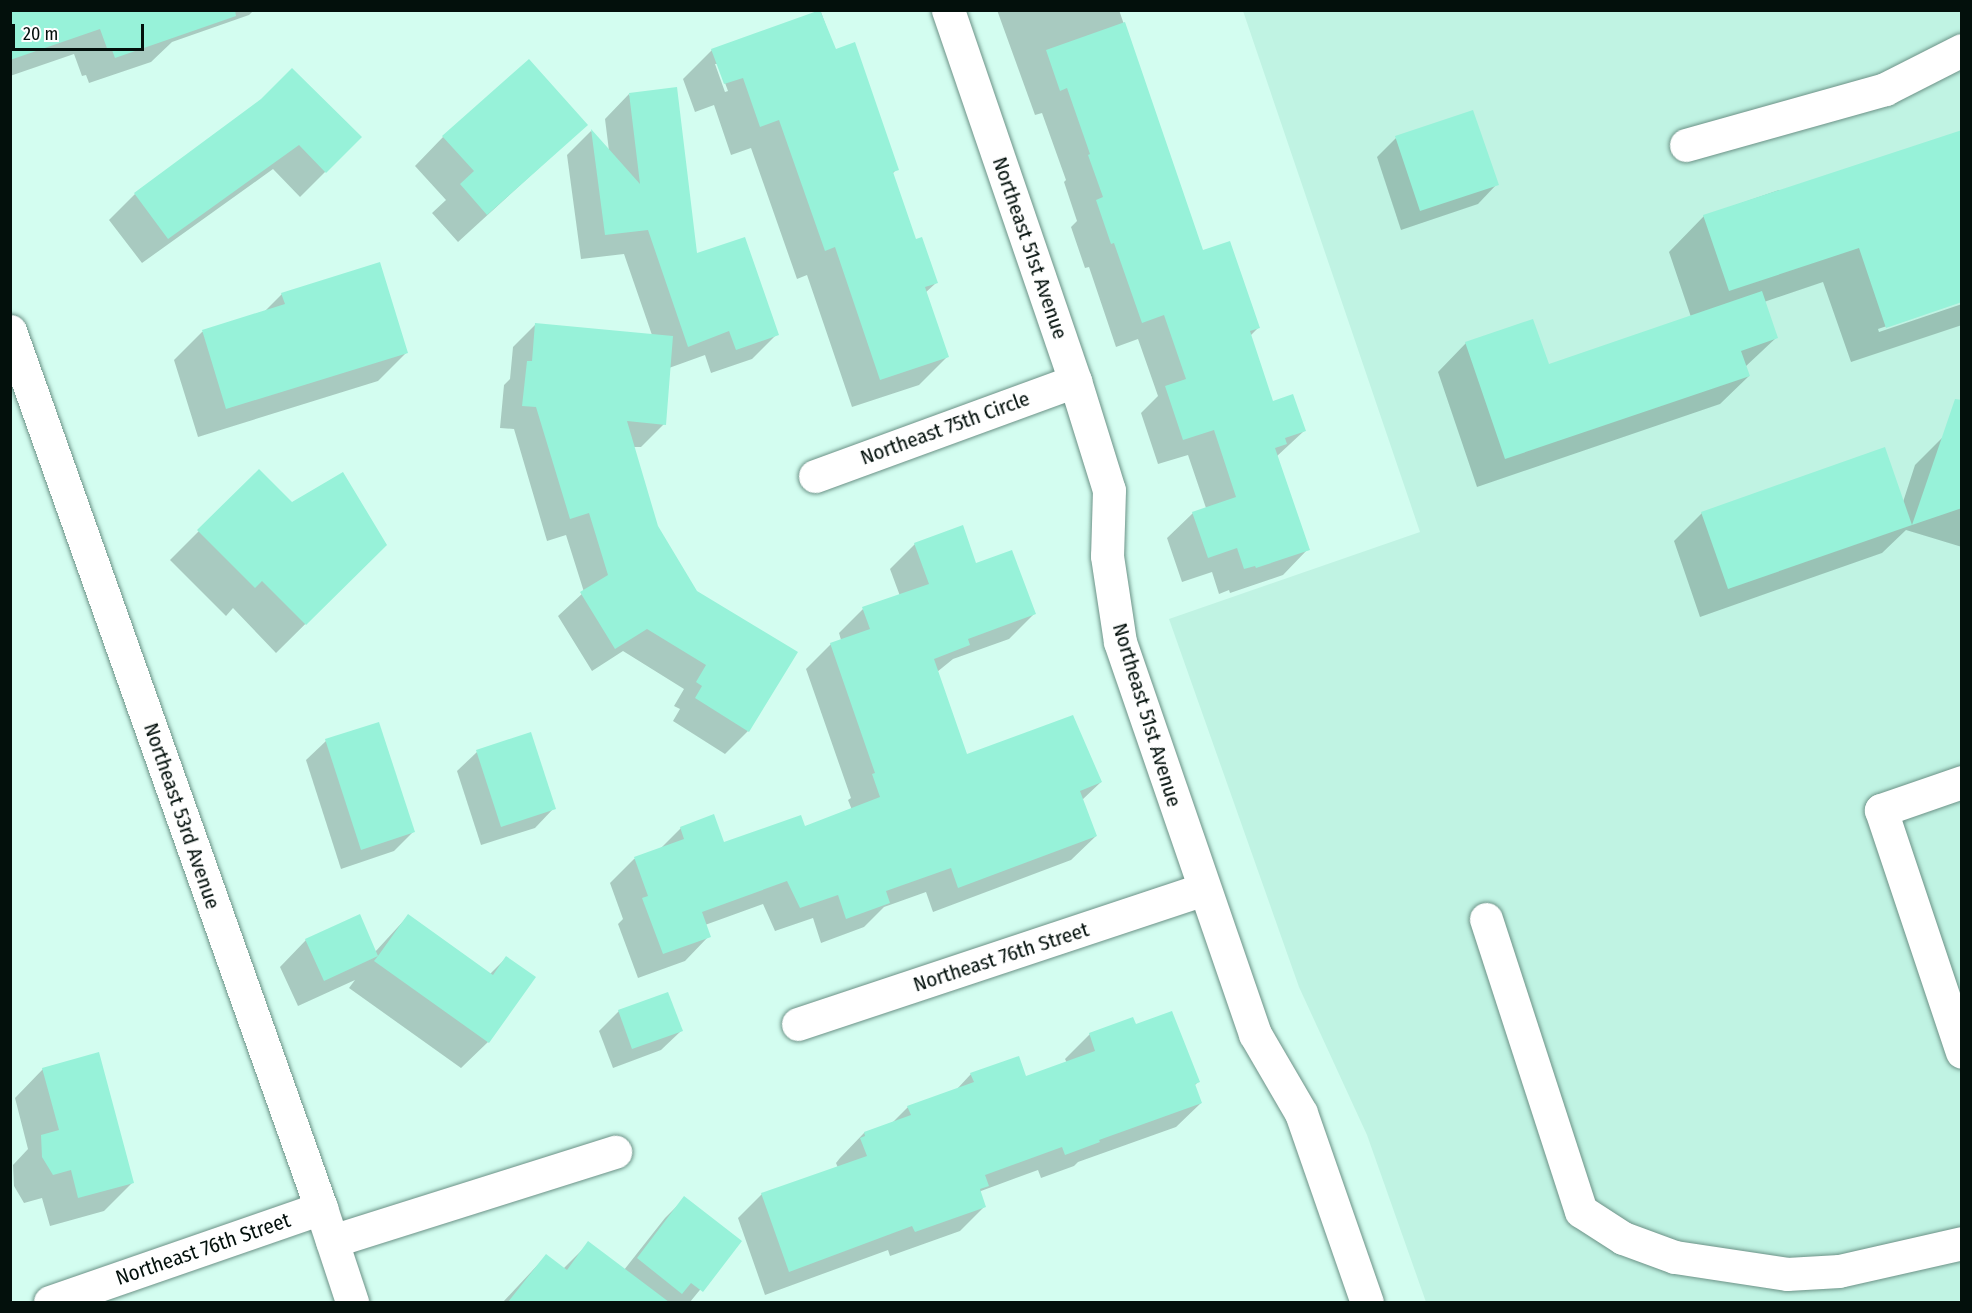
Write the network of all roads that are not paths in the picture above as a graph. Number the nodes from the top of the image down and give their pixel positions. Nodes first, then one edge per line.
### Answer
1 (948, 10) edge
2 (1962, 50) edge
3 (1686, 145) dead end
4 (10, 331) edge
5 (1075, 381) junction
6 (815, 476) dead end
7 (1962, 782) edge
8 (1203, 888) junction
9 (1486, 919) dead end
10 (798, 1024) dead end
11 (1962, 1052) edge
12 (615, 1152) dead end
13 (321, 1208) junction
14 (332, 1241) junction
15 (1962, 1243) edge
16 (50, 1302) edge
17 (352, 1302) edge
18 (1366, 1302) edge

1 - 5 street, Northeast 51st Avenue
2 - 3 street
4 - 13 street, Northeast 53rd Avenue
5 - 6 street, Northeast 75th Circle
5 - 8 street, Northeast 51st Avenue
7 - 11 street
8 - 10 street, Northeast 76th Street
8 - 18 street, Northeast 51st Avenue
9 - 15 street
12 - 14 street
13 - 14 street, Northeast 53rd Avenue
13 - 16 street, Northeast 76th Street
14 - 17 street, Northeast 53rd Avenue

